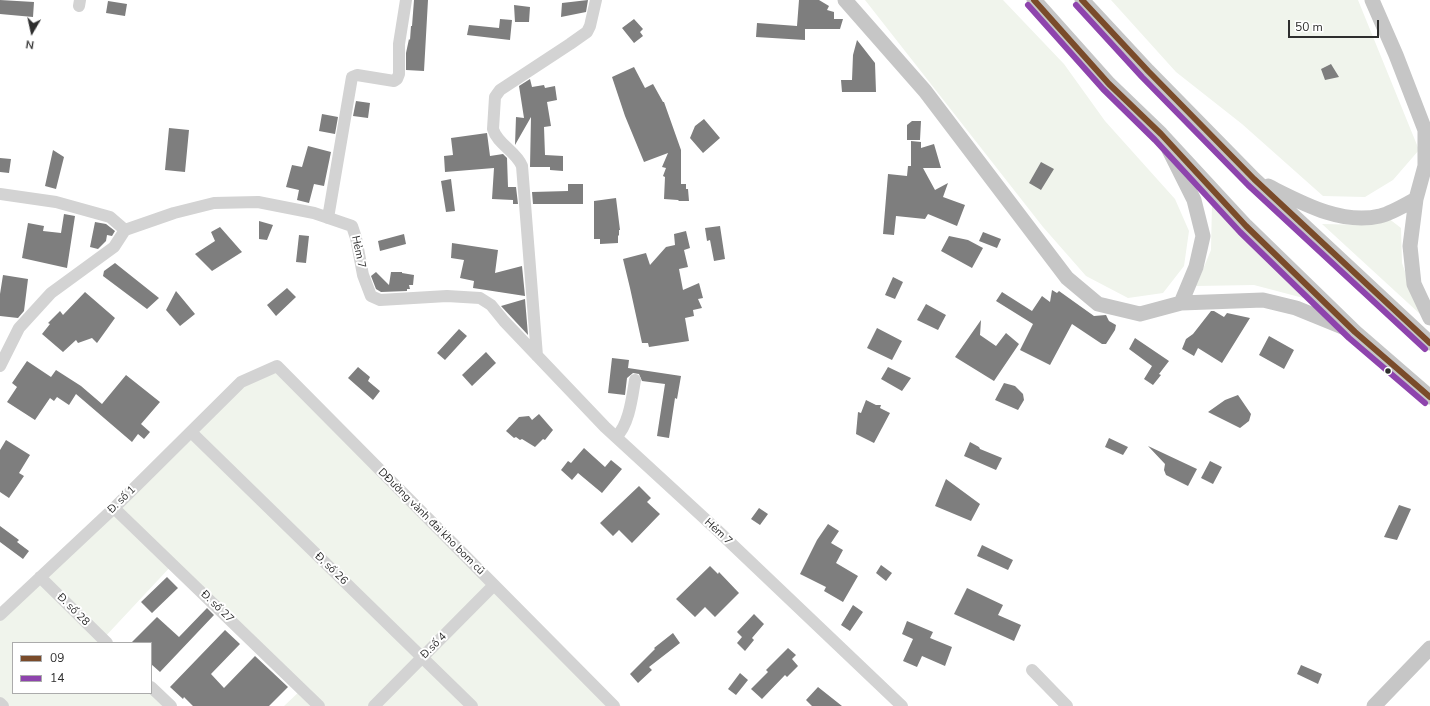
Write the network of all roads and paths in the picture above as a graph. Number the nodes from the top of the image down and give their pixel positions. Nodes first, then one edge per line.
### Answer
1 (406, 0) edge
2 (596, 0) edge
3 (1034, 0) edge
4 (1082, 0) edge
5 (1373, 0) edge
6 (847, 2) edge
7 (1162, 134) junction
8 (1254, 179) junction
9 (0, 194) edge
10 (1416, 199) junction
11 (328, 218) junction
12 (125, 230) junction
13 (1181, 303) junction
14 (1430, 318) edge
15 (1355, 332) junction
16 (1430, 344) edge
17 (537, 356) junction
18 (0, 366) edge
19 (635, 380) dead end
20 (241, 382) joint
21 (1430, 397) edge
22 (191, 432) junction
23 (616, 437) junction
24 (363, 452) junction
25 (114, 508) junction
26 (40, 577) junction
27 (494, 585) junction
28 (0, 616) edge
29 (106, 642) edge
30 (1430, 648) edge
31 (422, 658) junction
32 (1032, 670) dead end
33 (152, 687) edge
34 (0, 703) edge
35 (3, 706) edge
36 (171, 706) edge
37 (319, 706) edge
38 (374, 706) edge
39 (472, 706) edge
40 (614, 706) edge
41 (902, 706) edge
42 (1067, 706) edge
43 (1374, 706) edge

1 - 11 street
2 - 17 street
3 - 7 main road
4 - 8 main road
5 - 10 main road
6 - 13 main road
7 - 13 main road
7 - 15 main road
8 - 10 main road
8 - 16 main road
9 - 12 street
10 - 14 main road
11 - 12 street, Hẻm 7
11 - 17 street, Hẻm 7
12 - 18 street
13 - 15 main road
15 - 21 main road
17 - 23 street, Hẻm 7
19 - 23 street
20 - 22 street, Đ. số 1
20 - 24 street, DĐường vành đai kho bom cũ
22 - 25 street, Đ. số 1
22 - 31 street, Đ, số 26
23 - 41 street, Hẻm 7
24 - 27 street, DĐường vành đai kho bom cũ
24 - 40 street
25 - 26 street, Đ. số 1
25 - 37 street, Đ. số 27
26 - 28 street, Đ. số 1
26 - 29 street, Đ. số 28
27 - 31 street, Đ.số 4
27 - 40 street, DĐường vành đai kho bom cũ
30 - 43 main road
31 - 38 street, Đ.số 4
31 - 39 street, Đ, số 26
32 - 42 street
33 - 36 street
34 - 35 street

